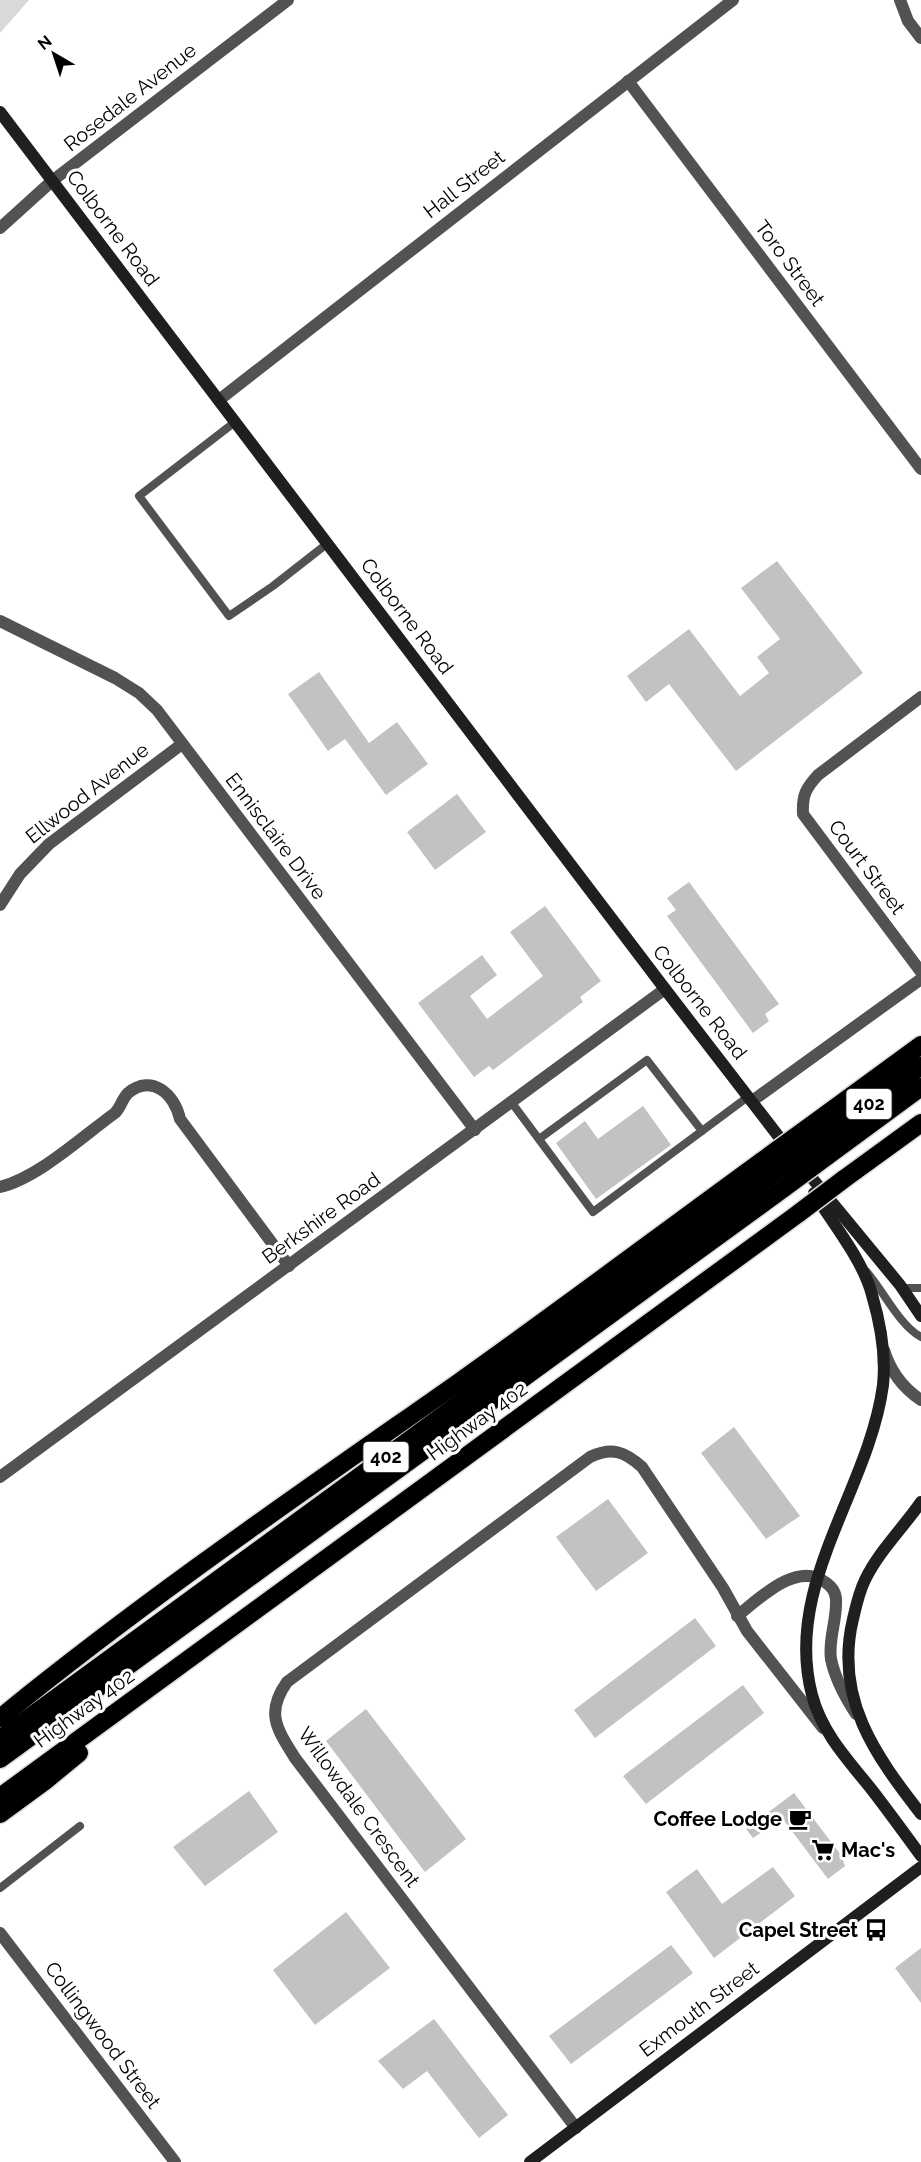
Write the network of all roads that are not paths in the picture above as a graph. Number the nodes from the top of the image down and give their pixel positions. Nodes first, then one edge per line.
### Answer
1 (288, 0) edge
2 (733, 0) edge
3 (900, 0) edge
4 (921, 38) edge
5 (628, 81) junction
6 (0, 112) edge
7 (52, 181) junction
8 (0, 228) edge
9 (219, 400) junction
10 (236, 422) junction
11 (921, 469) edge
12 (328, 543) junction
13 (0, 621) edge
14 (921, 697) edge
15 (182, 744) junction
16 (0, 905) edge
17 (921, 972) edge
18 (921, 980) edge
19 (665, 989) junction
20 (921, 1045) edge
21 (921, 1066) edge
22 (921, 1087) edge
23 (750, 1098) junction
24 (512, 1103) junction
25 (921, 1123) edge
26 (475, 1130) junction
27 (702, 1131) junction
28 (539, 1139) junction
29 (783, 1142) junction
30 (816, 1143) junction
31 (772, 1175) junction
32 (0, 1187) edge
33 (857, 1261) junction
34 (289, 1266) junction
35 (902, 1288) junction
36 (921, 1288) edge
37 (921, 1316) edge
38 (921, 1337) edge
39 (880, 1341) junction
40 (921, 1400) edge
41 (0, 1477) edge
42 (921, 1502) edge
43 (818, 1577) junction
44 (738, 1616) junction
45 (202, 1650) junction
46 (82, 1651) junction
47 (0, 1704) edge
48 (0, 1718) edge
49 (862, 1725) junction
50 (828, 1733) junction
51 (0, 1739) edge
52 (0, 1759) edge
53 (0, 1797) edge
54 (0, 1814) edge
55 (921, 1814) edge
56 (80, 1826) dead end
57 (921, 1856) edge
58 (921, 1867) edge
59 (0, 1888) edge
60 (0, 1933) edge
61 (576, 2128) junction
62 (176, 2162) edge
63 (530, 2162) edge

1 - 7 street, Rosedale Avenue
2 - 5 street, Hall Street
3 - 4 street
5 - 9 street, Hall Street
5 - 11 street, Toro Street
6 - 7 street, Colborne Road
7 - 8 street, Rosedale Avenue
7 - 9 street, Colborne Road
9 - 10 street, Colborne Road
10 - 12 street, Colborne Road
10 - 12 lane
12 - 19 street, Colborne Road
13 - 15 street, Ennisclaire Drive
14 - 17 street, Court Street
15 - 16 street, Ellwood Avenue
15 - 26 street, Ennisclaire Drive
18 - 23 street
19 - 23 street, Colborne Road
19 - 24 street, Berkshire Road
20 - 30 highway
21 - 30 highway, Highway 402 / 402
22 - 30 highway
23 - 27 lane
23 - 29 street, Colborne Road
24 - 26 street, Berkshire Road
24 - 28 lane
25 - 45 highway, Highway 402 / 402, bridge
26 - 34 street, Berkshire Road
27 - 28 lane
27 - 28 lane
29 - 33 street, Colborne Road
29 - 35 street, Colborne Road
30 - 31 highway, Highway 402 / 402, bridge
31 - 46 highway
31 - 51 highway, Highway 402 / 402
31 - 52 highway
32 - 34 street
33 - 38 lane
33 - 39 street, Colborne Road
34 - 41 street, Berkshire Road
35 - 36 lane
35 - 37 street, Colborne Road
39 - 40 street, Colborne Road
39 - 43 street
42 - 49 street
43 - 44 street
43 - 49 street
43 - 50 street
44 - 50 street
44 - 61 street, Willowdale Crescent
45 - 53 highway, Highway 402 / 402
45 - 54 highway
46 - 47 highway
46 - 48 highway
49 - 55 street
50 - 57 street
56 - 59 lane
58 - 61 street, Exmouth Street
60 - 62 street, Collingwood Street
61 - 63 street, Exmouth Street

